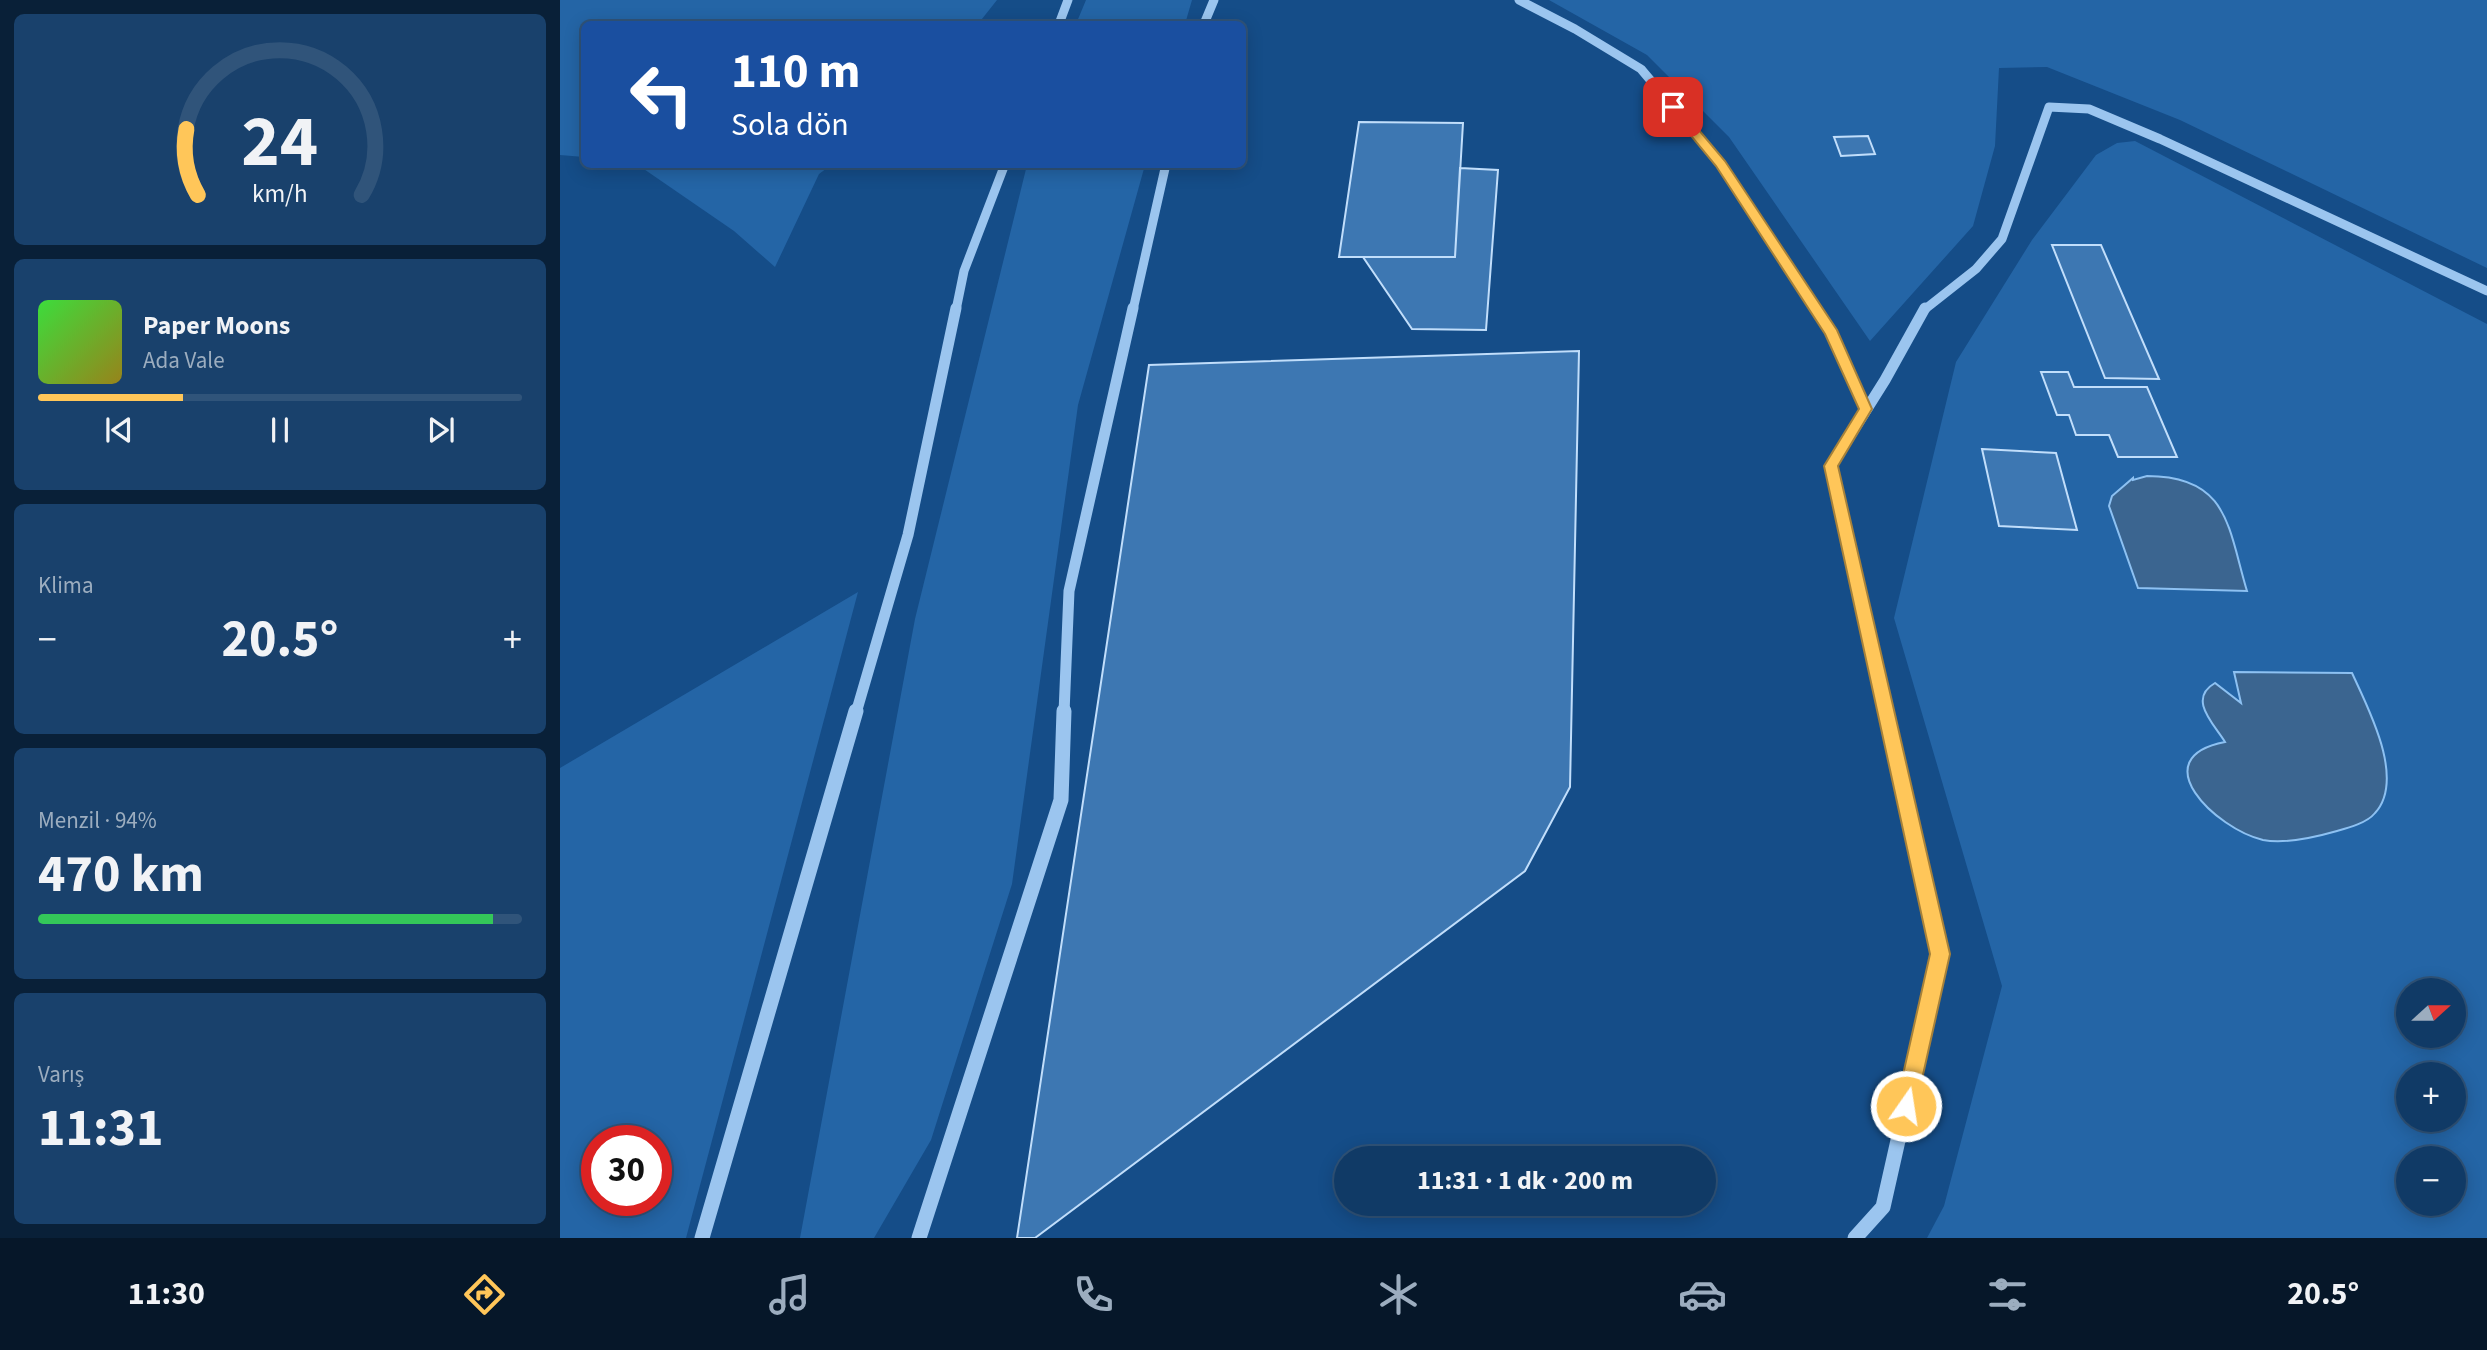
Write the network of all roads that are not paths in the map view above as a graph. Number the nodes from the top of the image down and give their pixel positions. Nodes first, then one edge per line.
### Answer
1 (1068, 0) edge
2 (1214, 0) edge
3 (1518, 0) edge
4 (1060, 21) edge
5 (1205, 21) edge
6 (1003, 168) edge
7 (1165, 168) edge
8 (2487, 292) edge
9 (1866, 409) junction
10 (702, 1238) edge
11 (919, 1238) edge
12 (1855, 1238) edge

1 - 4 street
2 - 5 street
3 - 9 street
6 - 10 street
7 - 11 street
8 - 9 street
9 - 12 street

